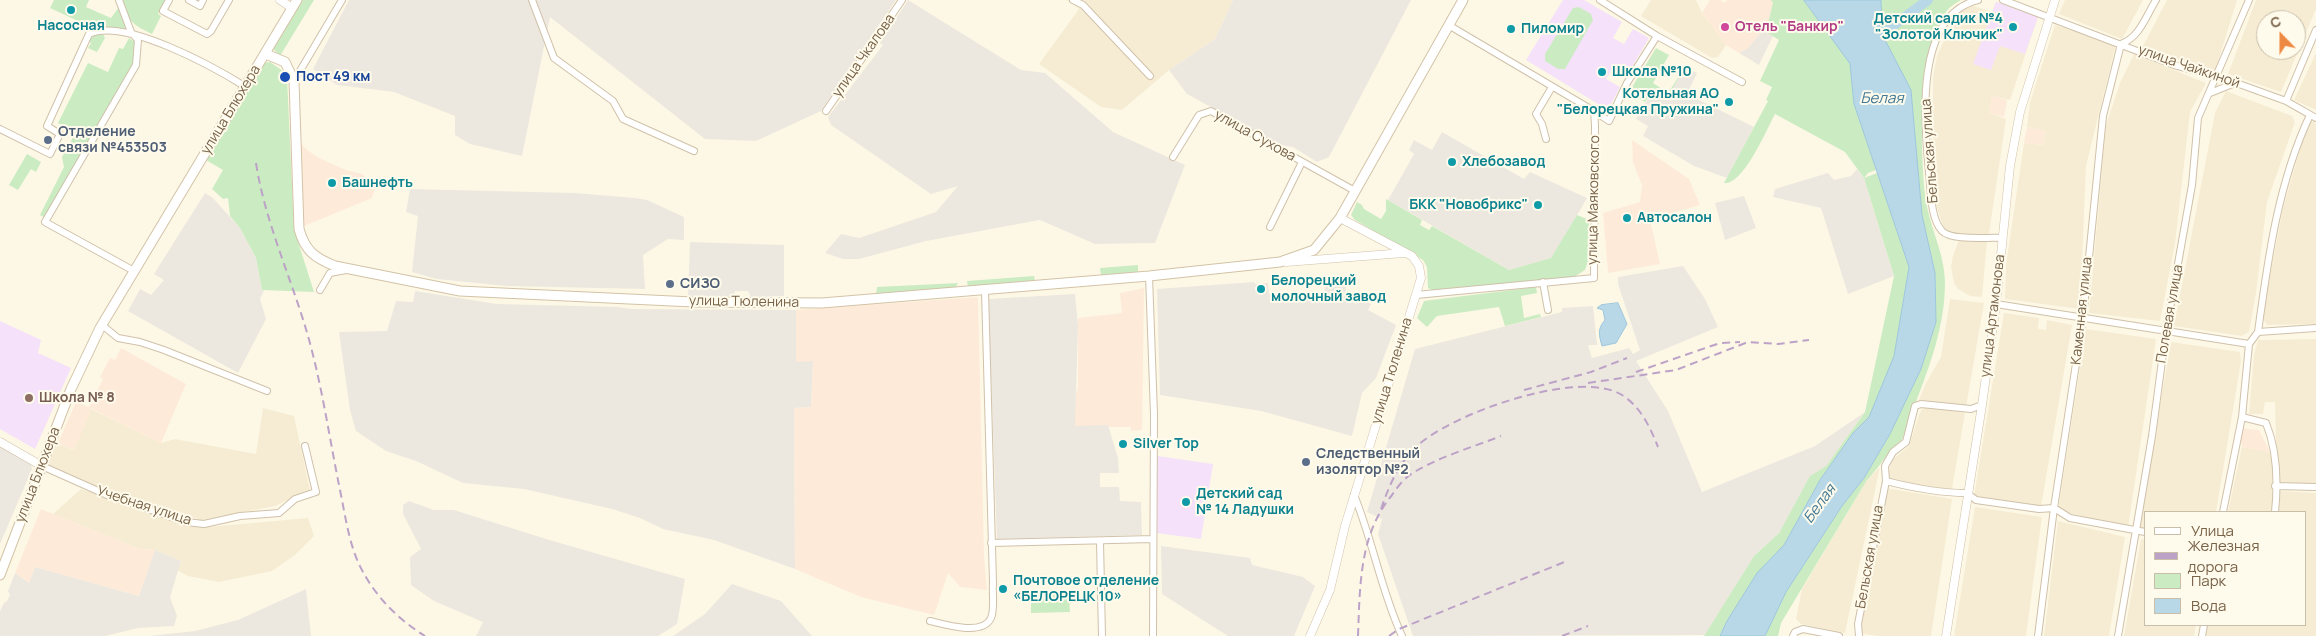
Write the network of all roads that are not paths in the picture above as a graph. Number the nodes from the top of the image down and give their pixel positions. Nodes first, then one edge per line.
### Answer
1 (119, 0) edge
2 (169, 0) edge
3 (189, 0) edge
4 (204, 0) edge
5 (229, 0) edge
6 (280, 0) edge
7 (342, 0) edge
8 (532, 0) edge
9 (902, 0) edge
10 (1073, 0) edge
11 (1463, 0) edge
12 (1600, 0) edge
13 (1978, 0) edge
14 (2003, 0) edge
15 (2055, 0) edge
16 (2156, 0) edge
17 (2249, 0) edge
18 (1085, 3) edge
19 (295, 4) edge
20 (2049, 17) junction
21 (1450, 26) junction
22 (2316, 30) edge
23 (131, 32) junction
24 (1657, 36) junction
25 (2121, 44) junction
26 (266, 54) junction
27 (1150, 76) dead end
28 (2217, 76) junction
29 (294, 81) junction
30 (1742, 82) dead end
31 (2235, 83) junction
32 (246, 86) junction
33 (1552, 87) junction
34 (2210, 93) junction
35 (2286, 101) junction
36 (826, 111) dead end
37 (1594, 112) junction
38 (2313, 116) edge
39 (0, 130) edge
40 (1546, 139) dead end
41 (694, 151) dead end
42 (1173, 157) dead end
43 (1302, 162) junction
44 (1355, 191) junction
45 (1340, 218) junction
46 (1270, 227) dead end
47 (2002, 238) junction
48 (1318, 247) junction
49 (1406, 253) junction
50 (1333, 258) junction
51 (1280, 262) junction
52 (349, 269) junction
53 (134, 270) junction
54 (1148, 276) junction
55 (1543, 282) junction
56 (320, 290) dead end
57 (985, 291) junction
58 (1416, 295) junction
59 (1996, 304) junction
60 (1548, 310) dead end
61 (2083, 318) junction
62 (102, 325) junction
63 (2316, 328) edge
64 (2166, 331) junction
65 (2258, 332) junction
66 (2249, 344) junction
67 (267, 391) dead end
68 (1982, 406) junction
69 (2242, 417) junction
70 (0, 442) edge
71 (305, 446) dead end
72 (42, 466) junction
73 (1886, 481) junction
74 (2275, 486) junction
75 (2316, 487) edge
76 (1967, 493) junction
77 (1354, 495) junction
78 (2054, 508) junction
79 (2223, 511) edge
80 (2275, 511) edge
81 (2135, 532) junction
82 (2144, 532) edge
83 (1153, 539) junction
84 (1100, 541) junction
85 (991, 543) junction
86 (0, 575) edge
87 (930, 621) dead end
88 (1102, 636) edge
89 (1153, 636) edge
90 (1310, 636) edge
91 (1402, 636) edge
92 (1793, 636) edge
93 (1839, 636) edge
94 (1859, 636) edge
95 (1946, 636) edge
96 (2038, 636) edge
97 (2118, 636) edge

1 - 23 street
2 - 5 street
3 - 4 street
6 - 19 street
7 - 29 street
8 - 41 street
9 - 36 street, улица Чкалова
10 - 18 street
11 - 21 main road, улица Тюленина
12 - 24 street
13 - 47 street, Бельская улица
14 - 20 street, улица Чайкиной
15 - 20 street, улица Артамонова
16 - 25 street
17 - 28 street, Полевая улица
18 - 27 street
19 - 26 main road, улица Блюхера
20 - 25 street, улица Чайкиной
20 - 47 street, улица Артамонова
21 - 33 street
21 - 44 main road, улица Тюленина
22 - 35 street
23 - 32 street
23 - 39 street
23 - 53 street
24 - 30 street
24 - 37 street
25 - 28 street, улица Чайкиной
25 - 61 street, Каменная улица
26 - 29 main road
26 - 32 main road, улица Блюхера
28 - 31 street, улица Чайкиной
28 - 34 street, Полевая улица
29 - 52 main road, улица Тюленина
31 - 34 street
31 - 35 street, улица Чайкиной
32 - 53 main road, улица Блюхера
33 - 37 street
33 - 40 street
34 - 64 street, Полевая улица
35 - 38 street, улица Чайкиной
37 - 55 street, улица Маяковского
38 - 65 street
42 - 43 street, улица Сухова
43 - 44 street, улица Сухова
43 - 46 street
44 - 45 main road, улица Тюленина
45 - 48 main road, улица Тюленина
45 - 49 street, улица Тюленина
47 - 59 street, улица Артамонова
48 - 50 street
48 - 51 main road, улица Тюленина
49 - 50 street, улица Тюленина
49 - 58 street, улица Тюленина
50 - 51 street, улица Тюленина
51 - 54 main road, улица Тюленина
52 - 56 street
52 - 57 main road, улица Тюленина
53 - 62 main road, улица Блюхера
54 - 57 main road, улица Тюленина
54 - 83 street
55 - 58 street, улица Маяковского
55 - 60 street
57 - 85 street
58 - 77 street, улица Тюленина
59 - 61 street
59 - 68 street, улица Артамонова
61 - 64 street
61 - 78 street, Каменная улица
62 - 67 street
62 - 72 main road, улица Блюхера
63 - 65 street
64 - 66 street
64 - 81 street, Полевая улица
65 - 66 street
66 - 69 street
68 - 73 street, Бельская улица
68 - 76 street, улица Артамонова
69 - 74 street
69 - 79 street
70 - 72 street
71 - 72 street, Учебная улица
72 - 86 main road, улица Блюхера
73 - 76 street
73 - 94 street, Бельская улица
74 - 75 street
74 - 80 street
76 - 78 street
76 - 95 street, улица Артамонова
77 - 90 street, улица Тюленина
77 - 91 street
78 - 81 street
78 - 96 street, Каменная улица
81 - 82 street
81 - 97 street, Полевая улица
83 - 84 street
83 - 89 street
84 - 85 street
84 - 88 street
85 - 87 street
92 - 93 street

